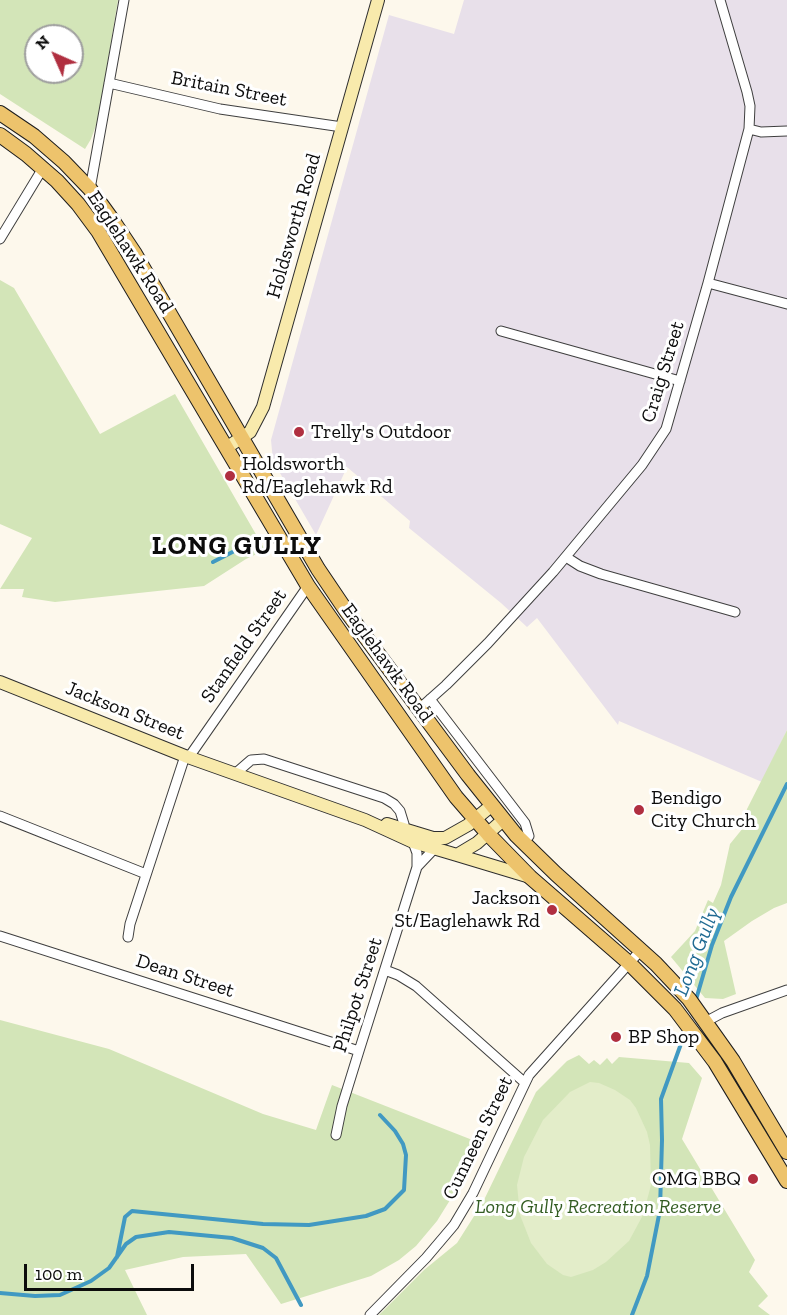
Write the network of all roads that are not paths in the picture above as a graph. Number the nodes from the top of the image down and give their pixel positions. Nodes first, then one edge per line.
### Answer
1 (124, 0) edge
2 (378, 0) edge
3 (720, 0) edge
4 (110, 83) junction
5 (0, 113) edge
6 (342, 127) junction
7 (749, 129) junction
8 (787, 131) edge
9 (0, 135) edge
10 (43, 168) junction
11 (90, 189) junction
12 (0, 239) edge
13 (708, 283) junction
14 (787, 304) edge
15 (501, 330) dead end
16 (680, 381) junction
17 (243, 438) junction
18 (226, 448) junction
19 (566, 557) junction
20 (308, 586) junction
21 (735, 612) dead end
22 (0, 682) edge
23 (430, 699) junction
24 (419, 709) junction
25 (187, 756) junction
26 (236, 773) junction
27 (456, 797) junction
28 (491, 806) junction
29 (0, 816) edge
30 (475, 819) junction
31 (503, 820) junction
32 (401, 832) junction
33 (488, 834) junction
34 (526, 839) junction
35 (413, 842) junction
36 (435, 848) junction
37 (457, 855) junction
38 (417, 867) junction
39 (146, 874) junction
40 (530, 877) junction
41 (0, 936) edge
42 (128, 937) dead end
43 (641, 950) junction
44 (629, 963) junction
45 (385, 970) junction
46 (787, 990) edge
47 (703, 1017) junction
48 (359, 1051) junction
49 (524, 1082) junction
50 (336, 1136) dead end
51 (787, 1152) edge
52 (787, 1180) edge
53 (370, 1315) edge

1 - 4 street
2 - 6 street, Holdsworth Road
3 - 7 street, Craig Street
4 - 6 street, Britain Street
4 - 11 street
5 - 11 main road, Eaglehawk Road
6 - 17 street, Holdsworth Road
7 - 8 street
7 - 13 street, Craig Street
9 - 10 main road, Eaglehawk Road
10 - 12 street
10 - 18 main road, Eaglehawk Road
11 - 17 main road, Eaglehawk Road
13 - 14 street
13 - 16 street, Craig Street
15 - 16 street
16 - 19 street, Craig Street
17 - 18 street, Holdsworth Road
17 - 24 main road, Eaglehawk Road
18 - 20 main road, Eaglehawk Road
19 - 21 street
19 - 23 street, Craig Street
20 - 25 street, Stanfield Street
20 - 27 main road, Eaglehawk Road
22 - 25 street, Jackson Street
23 - 24 street, Craig Street
23 - 34 street, Eaglehawk Road
24 - 27 main road
24 - 28 main road, Eaglehawk Road
25 - 26 street, Jackson Street
25 - 39 street, Stanfield Street
26 - 32 street, Jackson Street
26 - 32 street
27 - 30 main road, Eaglehawk Road
28 - 30 street, Jackson Street
28 - 31 main road, Eaglehawk Road
29 - 39 street
30 - 32 street, Jackson Street
30 - 33 main road, Eaglehawk Road
31 - 33 street
31 - 34 main road, Eaglehawk Road
32 - 35 street, Jackson Street
33 - 37 street
33 - 40 main road, Eaglehawk Road
34 - 43 main road, Eaglehawk Road
35 - 36 street, Jackson Street
35 - 38 street, Philpot Street
36 - 37 street, Jackson Street
36 - 38 street, Philpot Street
37 - 40 street, Jackson Street
38 - 45 street, Philpot Street
39 - 42 street, Stanfield Street
40 - 44 main road, Eaglehawk Road
41 - 48 street, Dean Street
43 - 44 street, Cunneen Street
43 - 47 main road, Eaglehawk Road
44 - 49 street, Cunneen Street
44 - 52 main road, Eaglehawk Road
45 - 48 street, Philpot Street
45 - 49 street
46 - 47 street
47 - 51 main road, Eaglehawk Road
48 - 50 street, Philpot Street
49 - 53 street, Cunneen Street

